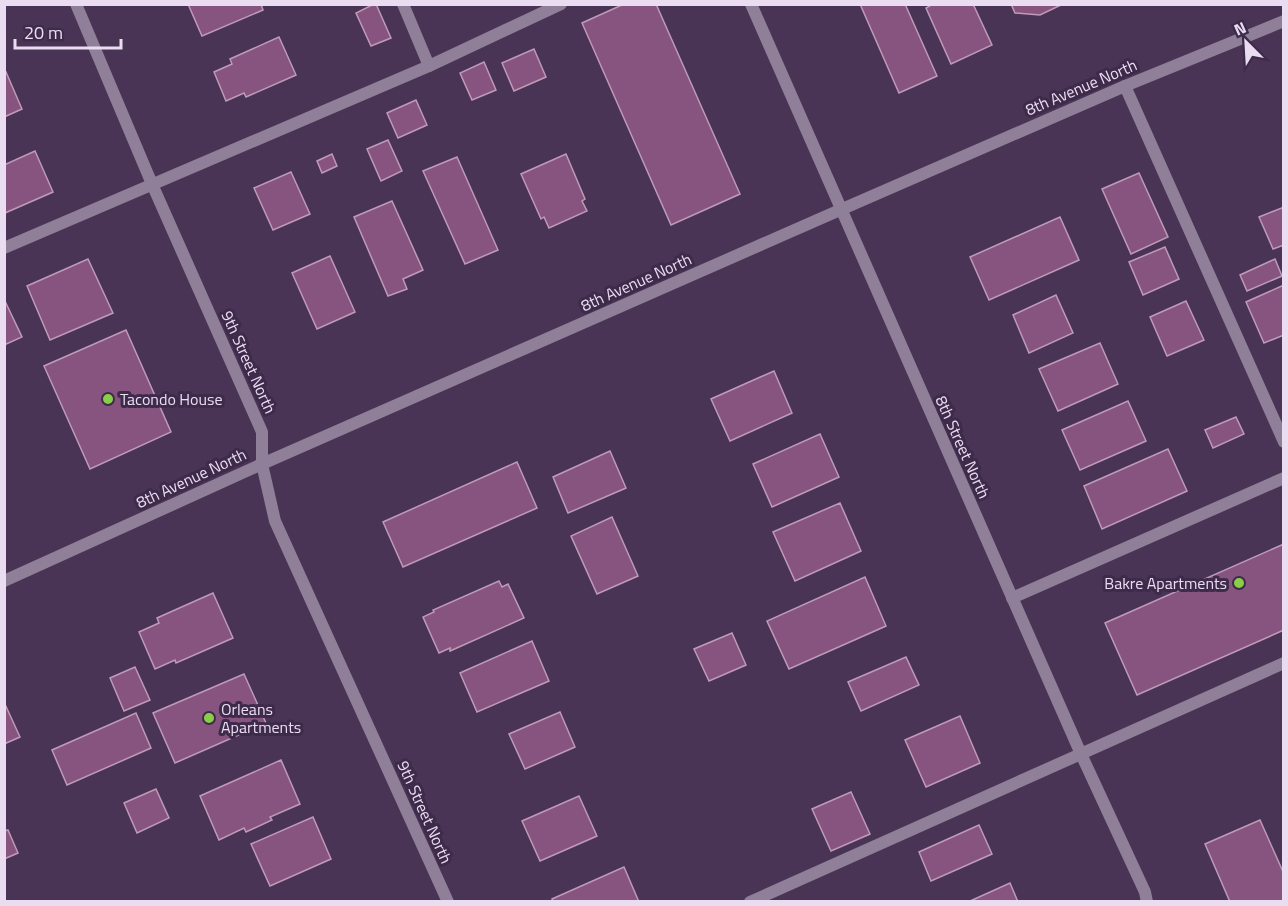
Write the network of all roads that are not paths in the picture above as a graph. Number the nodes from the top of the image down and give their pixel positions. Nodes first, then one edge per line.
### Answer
1 (76, 4) edge
2 (403, 4) edge
3 (561, 4) edge
4 (751, 4) edge
5 (1284, 21) edge
6 (429, 66) junction
7 (1125, 86) junction
8 (152, 184) junction
9 (840, 210) junction
10 (4, 248) edge
11 (1284, 442) edge
12 (262, 464) junction
13 (1284, 478) edge
14 (4, 581) edge
15 (1012, 598) junction
16 (1284, 663) edge
17 (1081, 754) junction
18 (448, 902) edge
19 (750, 902) edge
20 (1147, 902) edge

1 - 8 street, 9th Street North
2 - 6 street
3 - 6 street
4 - 9 street, 8th Street North
5 - 7 street, 8th Avenue North
6 - 8 street
7 - 9 street, 8th Avenue North
7 - 11 street
8 - 10 street
8 - 12 street, 9th Street North
9 - 12 street, 8th Avenue North
9 - 15 street, 8th Street North
12 - 14 street, 8th Avenue North
12 - 18 street, 9th Street North
13 - 15 street
15 - 17 street, 8th Street North
16 - 17 street
17 - 19 street
17 - 20 street, 8th Street North

